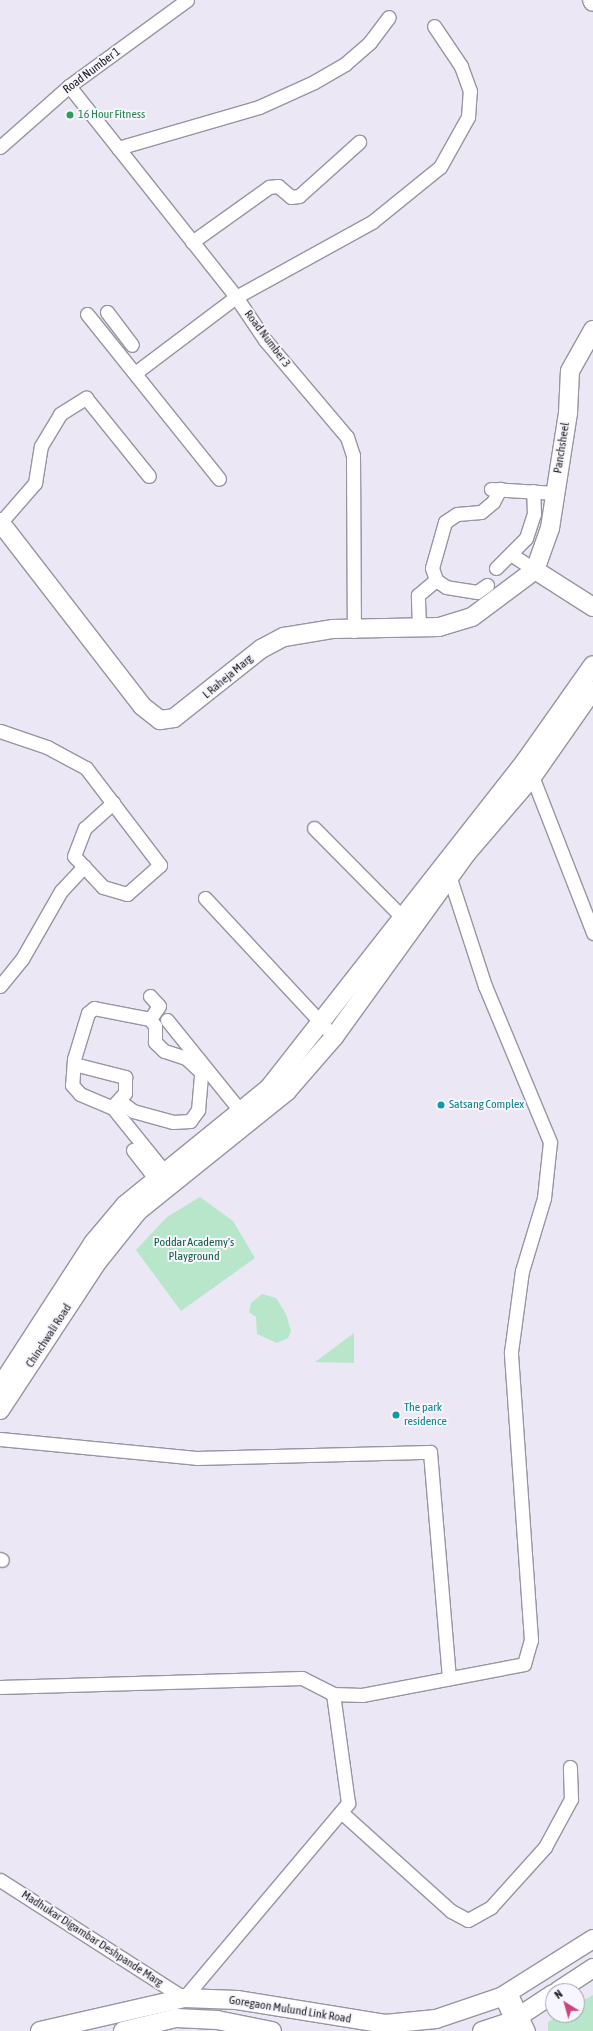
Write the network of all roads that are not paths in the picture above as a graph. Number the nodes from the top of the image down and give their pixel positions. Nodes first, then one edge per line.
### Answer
1 (188, 0) edge
2 (389, 17) dead end
3 (434, 26) dead end
4 (69, 86) junction
5 (359, 142) dead end
6 (0, 147) edge
7 (118, 148) junction
8 (192, 242) junction
9 (236, 297) junction
10 (107, 312) dead end
11 (87, 314) dead end
12 (118, 327) junction
13 (593, 330) edge
14 (105, 337) junction
15 (132, 345) dead end
16 (135, 373) junction
17 (149, 476) dead end
18 (219, 478) dead end
19 (532, 491) junction
20 (555, 493) junction
21 (0, 522) edge
22 (512, 555) junction
23 (496, 568) dead end
24 (535, 570) junction
25 (436, 580) junction
26 (487, 585) dead end
27 (593, 607) edge
28 (419, 628) junction
29 (354, 631) junction
30 (593, 665) edge
31 (593, 690) edge
32 (0, 731) edge
33 (526, 760) junction
34 (532, 777) junction
35 (113, 804) junction
36 (314, 828) dead end
37 (84, 866) junction
38 (447, 870) junction
39 (205, 898) dead end
40 (407, 922) junction
41 (593, 933) edge
42 (0, 986) edge
43 (150, 996) dead end
44 (150, 1019) junction
45 (167, 1020) dead end
46 (321, 1023) junction
47 (334, 1037) junction
48 (74, 1064) junction
49 (125, 1105) dead end
50 (112, 1107) junction
51 (244, 1115) junction
52 (133, 1150) dead end
53 (164, 1181) junction
54 (61, 1304) junction
55 (35, 1344) junction
56 (0, 1387) edge
57 (0, 1410) edge
58 (0, 1439) edge
59 (449, 1678) junction
60 (0, 1687) edge
61 (333, 1694) junction
62 (570, 1767) dead end
63 (341, 1812) junction
64 (0, 1880) edge
65 (593, 1938) edge
66 (593, 1968) edge
67 (570, 1983) edge
68 (506, 1995) junction
69 (184, 1998) junction
70 (545, 2001) edge
71 (519, 2025) edge
72 (131, 2029) edge
73 (40, 2031) edge
74 (272, 2031) edge
75 (482, 2031) edge

1 - 4 street, Road Number 1
2 - 7 street
3 - 9 street
4 - 6 street, Road Number 1
4 - 7 street, Road Number 3
5 - 8 street
7 - 8 street, Road Number 3
8 - 9 street, Road Number 3
9 - 16 street
9 - 29 street, Road Number 3
10 - 12 street
11 - 14 street
12 - 14 street
12 - 15 street
13 - 20 street, Panchsheel
14 - 16 street
16 - 18 street
17 - 21 street
19 - 20 street
19 - 22 street
19 - 25 street
20 - 24 street, Panchsheel
21 - 29 street, L Raheja Marg
22 - 23 street
22 - 24 street
24 - 27 street
24 - 28 street, L Raheja Marg
25 - 26 street
25 - 28 street
28 - 29 street, L Raheja Marg
30 - 33 street
31 - 34 street
32 - 35 street
33 - 34 street
33 - 38 street
34 - 38 street
34 - 41 street
35 - 37 street
35 - 37 street
36 - 40 street
37 - 42 street
38 - 40 street
38 - 59 street
39 - 46 street
40 - 46 street
40 - 47 street
43 - 44 street
44 - 48 street
44 - 49 street
45 - 51 street
46 - 47 street
46 - 51 street
47 - 51 street
48 - 50 street
48 - 50 street
50 - 53 street
51 - 53 street
52 - 53 street
53 - 54 street, Chinchwali Road
53 - 54 street
54 - 55 street, Chinchwali Road
55 - 56 street
55 - 57 street, Chinchwali Road
58 - 59 street
59 - 61 street
60 - 61 street
61 - 63 street
62 - 63 street
63 - 69 street
64 - 69 street, Madhukar Digambar Deshpande Marg
65 - 68 street, Goregaon Mulund Link Road
66 - 67 street
68 - 69 street, Goregaon Mulund Link Road
68 - 71 street
69 - 73 street, Goregaon Mulund Link Road
70 - 71 street
71 - 75 street
72 - 74 street, Goregaon Mulund Link Road

